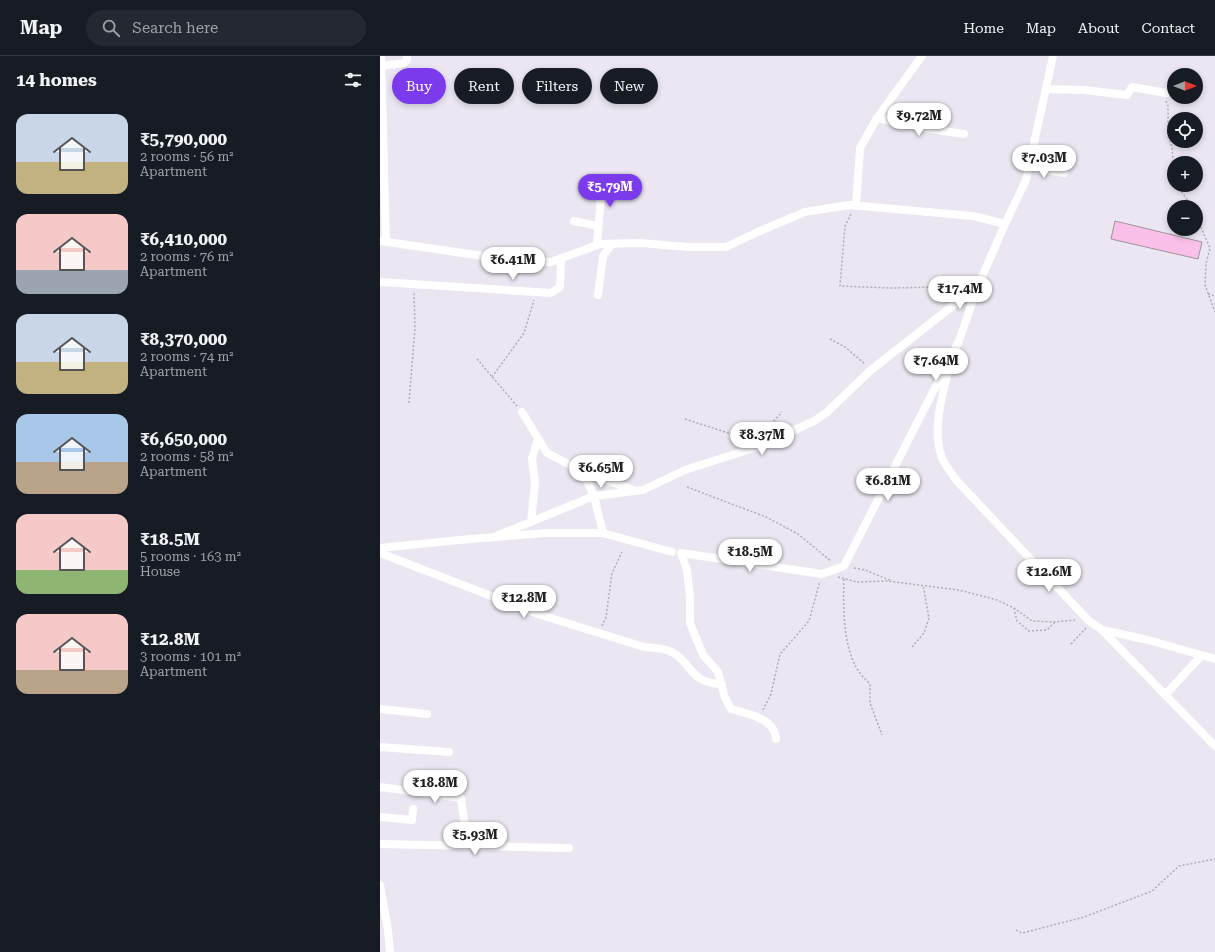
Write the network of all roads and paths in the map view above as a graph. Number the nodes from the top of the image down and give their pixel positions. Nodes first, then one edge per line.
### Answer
1 (381, 56) edge
2 (408, 56) edge
3 (922, 56) edge
4 (1053, 56) edge
5 (381, 66) edge
6 (1046, 89) junction
7 (1164, 93) joint
8 (877, 118) junction
9 (964, 134) dead end
10 (1173, 156) edge
11 (1029, 166) junction
12 (1064, 173) dead end
13 (634, 182) dead end
14 (856, 205) junction
15 (574, 221) dead end
16 (1005, 224) junction
17 (598, 226) junction
18 (1203, 232) edge
19 (383, 242) edge
20 (612, 244) junction
21 (597, 245) junction
22 (561, 258) junction
23 (380, 282) edge
24 (414, 284) junction
25 (978, 286) junction
26 (938, 287) dead end
27 (537, 292) junction
28 (1208, 294) junction
29 (598, 295) dead end
30 (1215, 296) edge
31 (1215, 312) edge
32 (830, 340) dead end
33 (952, 355) junction
34 (477, 358) dead end
35 (871, 370) junction
36 (492, 377) junction
37 (409, 403) dead end
38 (522, 412) joint
39 (782, 412) dead end
40 (685, 419) dead end
41 (760, 436) dead end
42 (538, 438) junction
43 (763, 444) junction
44 (576, 468) junction
45 (687, 487) dead end
46 (634, 491) junction
47 (594, 496) junction
48 (531, 522) junction
49 (603, 533) junction
50 (494, 537) junction
51 (381, 552) edge
52 (622, 552) dead end
53 (672, 552) dead end
54 (841, 567) junction
55 (822, 574) junction
56 (836, 577) dead end
57 (844, 579) junction
58 (895, 582) junction
59 (923, 585) junction
60 (1014, 608) junction
61 (1056, 621) junction
62 (1090, 621) junction
63 (1102, 630) junction
64 (599, 633) junction
65 (1071, 644) dead end
66 (912, 647) dead end
67 (1202, 655) junction
68 (1215, 659) edge
69 (722, 686) junction
70 (1165, 694) junction
71 (380, 709) edge
72 (427, 714) dead end
73 (760, 718) junction
74 (882, 735) dead end
75 (776, 739) dead end
76 (1215, 746) edge
77 (380, 747) edge
78 (449, 752) dead end
79 (380, 786) edge
80 (413, 809) dead end
81 (380, 817) edge
82 (380, 844) edge
83 (466, 846) junction
84 (569, 848) dead end
85 (1215, 859) edge
86 (380, 885) edge
87 (1016, 930) dead end
88 (390, 952) edge

1 - 5 street
2 - 5 street
3 - 8 street
4 - 6 street
5 - 19 street
6 - 7 street
6 - 11 street
7 - 10 path
8 - 9 street
8 - 14 street
11 - 12 street
11 - 16 street
13 - 17 street
14 - 16 street
14 - 20 street
14 - 26 path
15 - 17 street
16 - 25 street
17 - 21 street
18 - 28 path
19 - 22 street
20 - 21 street
20 - 29 street
21 - 22 street
22 - 27 street
23 - 24 street
24 - 27 street
24 - 37 path
25 - 33 street
25 - 35 street
27 - 36 path
28 - 30 path
28 - 31 path
32 - 35 path
33 - 54 street
33 - 62 street
34 - 36 path
35 - 43 street
36 - 38 path
38 - 42 street
39 - 41 path
40 - 43 path
42 - 44 street
42 - 48 street
43 - 46 street
44 - 46 street
44 - 47 street
45 - 54 path
46 - 47 street
47 - 48 street
47 - 49 street
48 - 50 street
49 - 50 street
49 - 53 street
50 - 51 street
51 - 64 street
52 - 64 path
54 - 55 street
54 - 58 path
55 - 69 street
55 - 73 path
56 - 57 path
57 - 58 path
57 - 74 path
58 - 59 path
59 - 60 path
59 - 66 path
60 - 61 path
60 - 61 path
61 - 62 path
62 - 63 street
62 - 65 path
63 - 67 street
63 - 70 street
64 - 69 street
67 - 68 street
67 - 70 street
69 - 73 street
70 - 76 street
71 - 72 street
73 - 75 street
77 - 78 street
79 - 83 street
80 - 81 street
82 - 83 street
83 - 84 street
85 - 87 path
86 - 88 street

